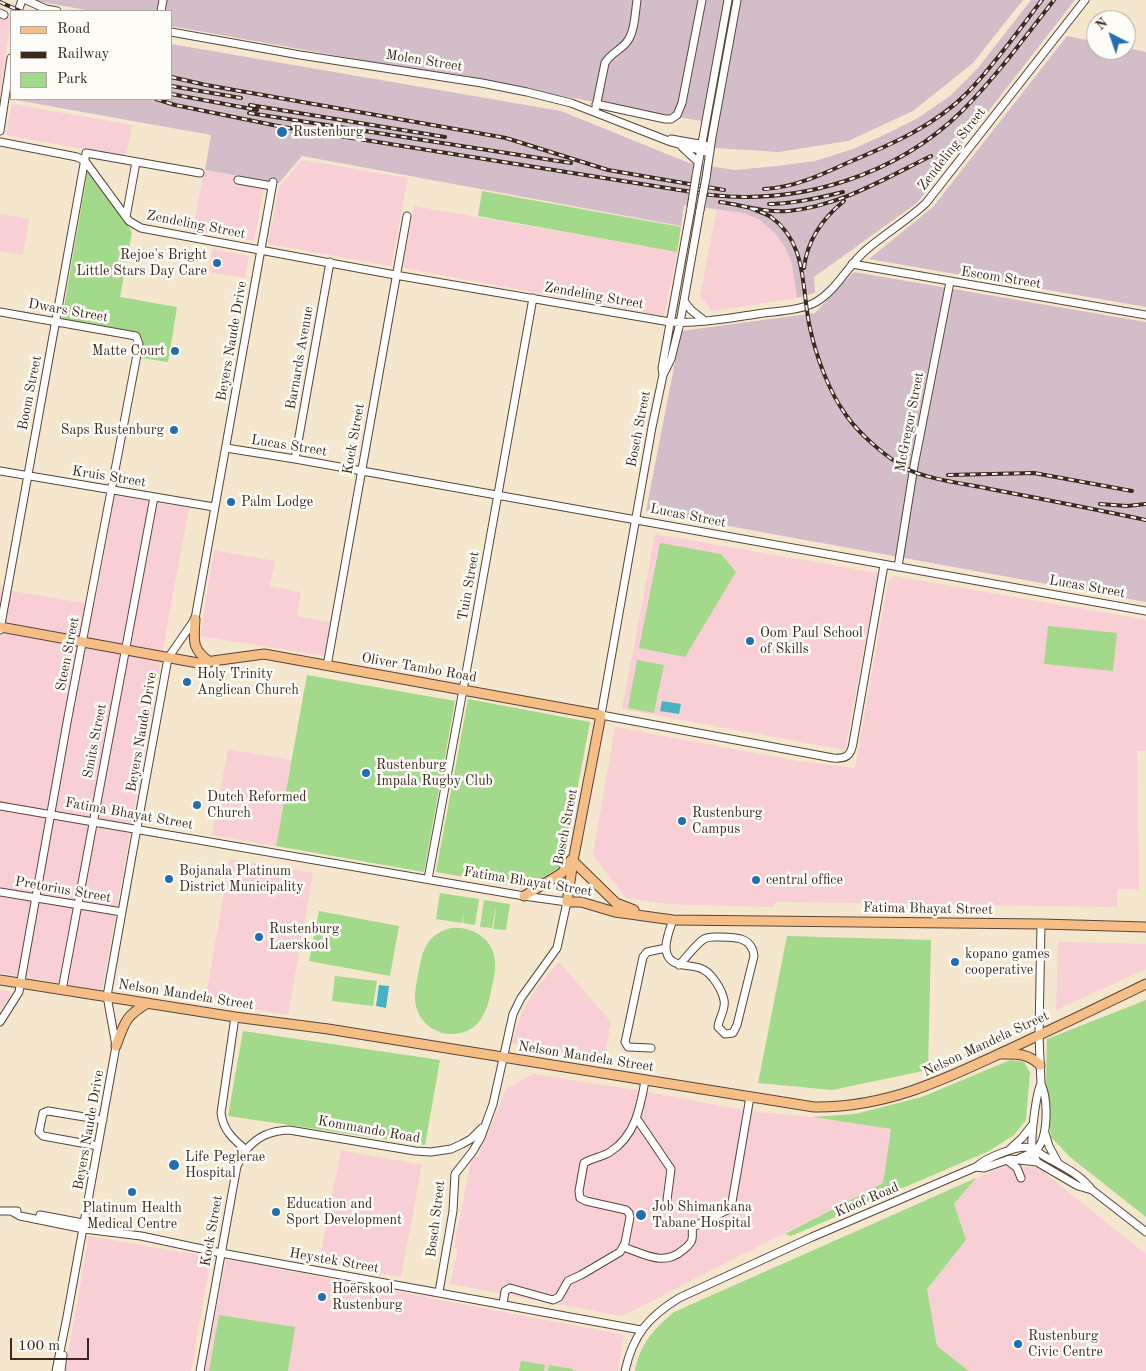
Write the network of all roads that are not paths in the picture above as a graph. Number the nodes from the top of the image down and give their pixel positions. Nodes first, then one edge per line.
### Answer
1 (24, 0) edge
2 (637, 0) edge
3 (702, 0) edge
4 (728, 0) edge
5 (738, 0) edge
6 (1085, 0) edge
7 (52, 10) edge
8 (172, 32) edge
9 (10, 65) edge
10 (596, 104) junction
11 (595, 113) junction
12 (0, 130) edge
13 (666, 140) junction
14 (0, 142) edge
15 (680, 146) junction
16 (701, 148) junction
17 (710, 150) junction
18 (85, 161) junction
19 (136, 162) junction
20 (698, 162) junction
21 (200, 173) dead end
22 (238, 180) dead end
23 (407, 216) dead end
24 (126, 217) junction
25 (261, 251) junction
26 (330, 262) junction
27 (852, 264) junction
28 (395, 275) junction
29 (950, 282) junction
30 (533, 298) junction
31 (684, 301) junction
32 (0, 312) edge
33 (1146, 315) edge
34 (705, 321) junction
35 (56, 322) junction
36 (670, 322) junction
37 (680, 323) junction
38 (132, 335) joint
39 (663, 375) junction
40 (226, 448) junction
41 (295, 459) junction
42 (0, 471) edge
43 (361, 471) junction
44 (27, 476) junction
45 (111, 491) junction
46 (497, 496) junction
47 (154, 497) junction
48 (214, 507) junction
49 (636, 519) junction
50 (884, 565) junction
51 (898, 567) junction
52 (1146, 610) edge
53 (195, 619) junction
54 (0, 628) edge
55 (83, 642) junction
56 (124, 649) junction
57 (168, 658) junction
58 (210, 662) junction
59 (327, 666) junction
60 (463, 690) junction
61 (601, 714) junction
62 (0, 806) edge
63 (51, 815) junction
64 (92, 823) junction
65 (136, 830) junction
66 (573, 858) junction
67 (428, 879) junction
68 (0, 892) edge
69 (524, 896) junction
70 (36, 898) junction
71 (567, 902) junction
72 (78, 904) junction
73 (122, 912) junction
74 (673, 920) junction
75 (698, 920) junction
76 (1041, 924) junction
77 (1146, 927) edge
78 (666, 948) junction
79 (679, 965) junction
80 (0, 980) edge
81 (20, 983) junction
82 (1146, 984) edge
83 (62, 990) junction
84 (107, 996) junction
85 (148, 1003) junction
86 (235, 1017) junction
87 (0, 1022) edge
88 (1039, 1035) junction
89 (116, 1046) junction
90 (651, 1048) dead end
91 (998, 1055) junction
92 (503, 1058) junction
93 (1040, 1065) junction
94 (645, 1081) junction
95 (1041, 1084) junction
96 (750, 1097) junction
97 (637, 1119) junction
98 (103, 1120) junction
99 (1034, 1122) junction
100 (486, 1124) junction
101 (1044, 1132) junction
102 (98, 1146) junction
103 (246, 1150) junction
104 (1033, 1150) junction
105 (1008, 1151) junction
106 (1018, 1159) junction
107 (1007, 1160) junction
108 (1037, 1162) junction
109 (1058, 1163) junction
110 (976, 1167) junction
111 (1021, 1178) dead end
112 (1092, 1190) junction
113 (668, 1200) dead end
114 (0, 1211) edge
115 (84, 1226) junction
116 (1146, 1232) edge
117 (624, 1247) junction
118 (221, 1253) junction
119 (439, 1292) junction
120 (503, 1304) junction
121 (66, 1322) junction
122 (640, 1330) junction
123 (56, 1371) edge
124 (61, 1371) edge
125 (200, 1371) edge
126 (625, 1371) edge

1 - 7 street
2 - 10 street
3 - 10 street
4 - 16 street, Bosch Street
5 - 17 street, Bosch Street
6 - 27 street, Zendeling Street
8 - 11 street, Molen Street
9 - 12 street
10 - 11 street
11 - 13 street, Molen Street
13 - 15 street
13 - 16 street
14 - 18 street
15 - 16 street
15 - 20 street
16 - 17 street
16 - 20 street, Bosch Street
17 - 31 street, Bosch Street, bridge
18 - 19 street
18 - 24 street, Zendeling Street
18 - 35 street, Boom Street
19 - 21 street
19 - 24 street
20 - 36 street, Bosch Street, bridge
22 - 25 street, Beyers Naude Drive
23 - 28 street, Kock Street
24 - 25 street, Zendeling Street
25 - 26 street, Zendeling Street
25 - 40 street, Beyers Naude Drive
26 - 28 street, Zendeling Street
26 - 41 street, Barnards Avenue
27 - 29 street, Escom Street
27 - 34 street, Zendeling Street
28 - 30 street, Zendeling Street
28 - 43 street, Kock Street
29 - 33 street, Escom Street
29 - 51 street, McGregor Street
30 - 36 street, Zendeling Street
30 - 46 street, Tuin Street
31 - 34 street
31 - 37 street, Bosch Street
32 - 35 street, Dwars Street
34 - 37 street, Zendeling Street
35 - 38 street, Dwars Street
35 - 44 street, Boom Street
36 - 37 street, Zendeling Street
36 - 39 street, Bosch Street
37 - 39 street, Bosch Street
38 - 45 street, Steen Street
39 - 49 street, Bosch Street
40 - 41 street, Lucas Street
40 - 48 street, Beyers Naude Drive
41 - 43 street, Lucas Street
42 - 44 street, Kruis Street
43 - 46 street, Lucas Street
43 - 59 street, Kock Street
44 - 45 street, Kruis Street
44 - 54 street, Boom Street
45 - 47 street, Kruis Street
45 - 55 street, Steen Street
46 - 49 street, Lucas Street
46 - 60 street, Tuin Street
47 - 48 street, Kruis Street
47 - 56 street, Smits Street
48 - 53 street, Beyers Naude Drive
49 - 50 street, Lucas Street
49 - 61 street, Bosch Street
50 - 51 street, Lucas Street
50 - 61 street, Oliver Tambo Road
51 - 52 street, Lucas Street
53 - 57 street, Beyers Naude Drive
53 - 58 main road
54 - 55 main road, Oliver Tambo Road
55 - 56 main road, Oliver Tambo Road
55 - 63 street, Steen Street
56 - 57 main road, Oliver Tambo Road
56 - 64 street, Smits Street
57 - 58 main road, Oliver Tambo Road
57 - 65 street, Beyers Naude Drive
58 - 59 main road, Oliver Tambo Road
59 - 60 main road, Oliver Tambo Road
60 - 61 main road, Oliver Tambo Road
60 - 67 street, Tuin Street
61 - 66 main road, Bosch Street
62 - 63 street, Fatima Bhayat Street
63 - 64 street, Fatima Bhayat Street
63 - 70 street, Steen Street
64 - 65 street, Fatima Bhayat Street
64 - 72 street, Smits Street
65 - 67 street, Fatima Bhayat Street
65 - 73 street, Beyers Naude Drive
66 - 69 main road
66 - 71 main road, Bosch Street
66 - 75 main road
67 - 69 street, Fatima Bhayat Street
68 - 70 street, Pretorius Street
69 - 71 street, Fatima Bhayat Street
70 - 72 street, Pretorius Street
70 - 81 street, Steen Street
71 - 74 main road, Fatima Bhayat Street
71 - 92 street, Bosch Street
72 - 73 street, Pretorius Street
72 - 83 street, Smits Street
73 - 84 street, Beyers Naude Drive
74 - 75 main road, Fatima Bhayat Street
74 - 78 street
75 - 76 main road, Fatima Bhayat Street
76 - 77 main road, Fatima Bhayat Street
76 - 88 street
78 - 79 street
78 - 90 street
79 - 79 street
80 - 81 main road, Nelson Mandela Street
81 - 83 main road, Nelson Mandela Street
81 - 87 street, Steen Street
82 - 88 main road, Nelson Mandela Street
83 - 84 main road, Nelson Mandela Street
84 - 85 main road, Nelson Mandela Street
84 - 89 street, Beyers Naude Drive
85 - 86 main road, Nelson Mandela Street
85 - 89 main road
86 - 92 main road, Nelson Mandela Street
86 - 103 street
88 - 91 main road, Nelson Mandela Street
88 - 93 street
89 - 98 street, Beyers Naude Drive
91 - 93 main road
91 - 96 main road, Nelson Mandela Street
92 - 94 main road, Nelson Mandela Street
92 - 100 street, Bosch Street
93 - 95 street
94 - 96 main road, Nelson Mandela Street
94 - 97 street
95 - 99 street
95 - 101 street
96 - 117 street
97 - 113 street
97 - 117 street
98 - 102 street, Beyers Naude Drive
98 - 102 street
99 - 104 street
99 - 105 street
100 - 103 street, Kommando Road
100 - 119 street, Bosch Street
101 - 104 street
101 - 109 street
102 - 115 street, Beyers Naude Drive
103 - 118 street, Kock Street
104 - 105 street
104 - 106 street
104 - 108 street
104 - 109 street
105 - 110 street
106 - 107 street, Kloof Road
106 - 108 street, Kloof Road
107 - 110 street, Kloof Road
107 - 111 street
108 - 112 street, Kloof Road
109 - 112 street
110 - 122 street, Kloof Road
112 - 116 street, Kloof Road
114 - 115 street, Heystek Street
115 - 118 street, Heystek Street
115 - 121 street, Beyers Naude Drive
117 - 120 street
118 - 119 street, Heystek Street
118 - 125 street, Kock Street
119 - 120 street, Heystek Street
120 - 122 street, Heystek Street
121 - 123 street, Beyers Naude Drive
121 - 124 street, Beyers Naude Drive
122 - 126 street, Kloof Road

